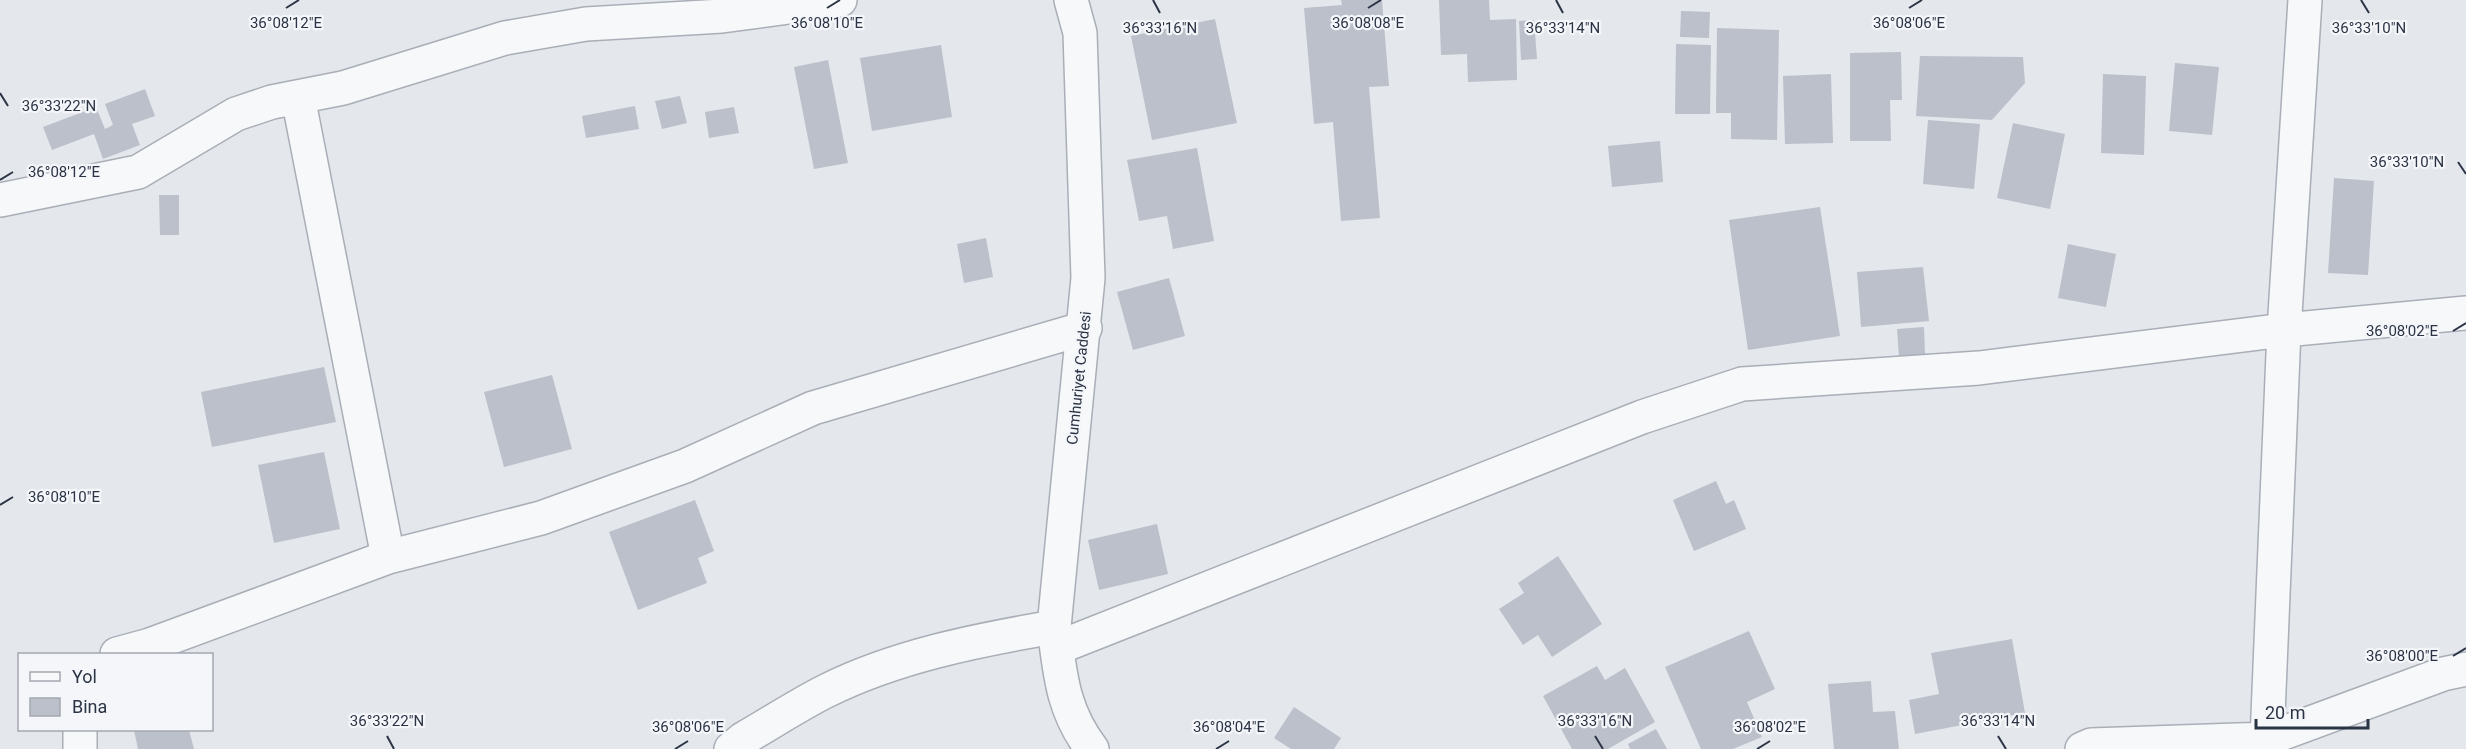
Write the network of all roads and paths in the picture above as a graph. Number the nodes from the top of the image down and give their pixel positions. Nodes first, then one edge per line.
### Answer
1 (840, 0) edge
2 (1071, 0) edge
3 (2305, 0) edge
4 (298, 97) junction
5 (0, 200) edge
6 (2466, 313) edge
7 (1084, 328) junction
8 (2284, 330) junction
9 (388, 557) junction
10 (1055, 637) junction
11 (121, 653) edge
12 (2466, 669) edge
13 (80, 731) edge
14 (2267, 739) junction
15 (1076, 741) edge
16 (80, 749) edge
17 (731, 749) edge
18 (2082, 749) edge

1 - 4 street
2 - 7 street, Cumhuriyet Caddesi
3 - 8 street
4 - 5 street
4 - 9 street
6 - 8 street
7 - 9 street
7 - 10 street, Cumhuriyet Caddesi
8 - 10 street
8 - 14 street
9 - 11 street
10 - 15 street, Cumhuriyet Caddesi
10 - 17 street
12 - 14 street
13 - 16 street
14 - 18 street

